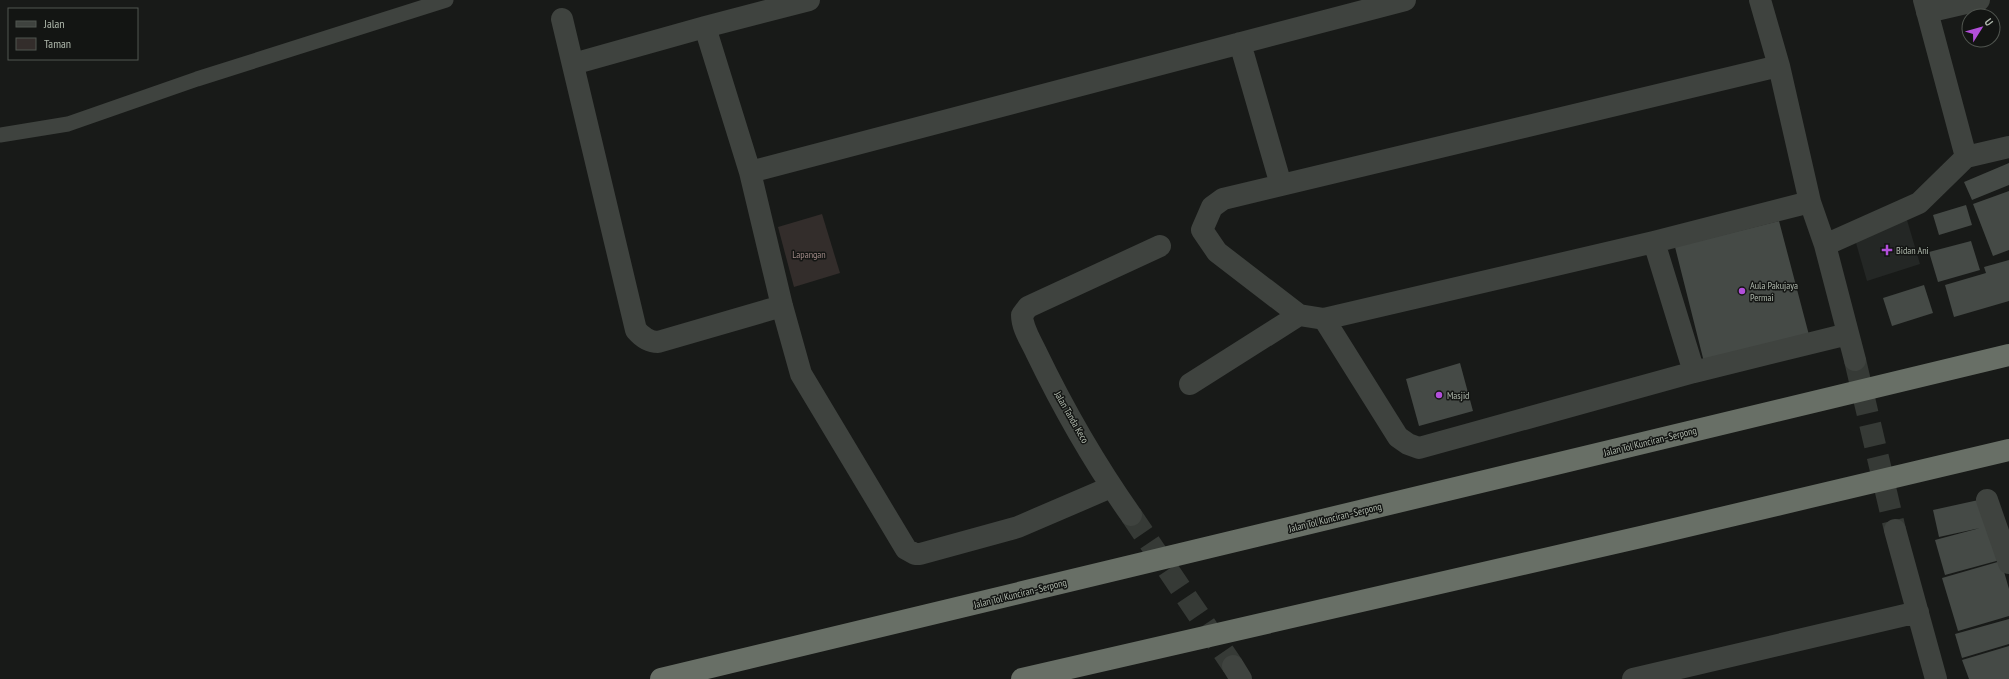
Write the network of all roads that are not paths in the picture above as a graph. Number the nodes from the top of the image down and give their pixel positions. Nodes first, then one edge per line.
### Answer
1 (446, 0) edge
2 (809, 0) edge
3 (1405, 0) edge
4 (1760, 0) edge
5 (1979, 0) edge
6 (1926, 6) edge
7 (562, 19) dead end
8 (705, 27) junction
9 (1240, 43) junction
10 (573, 64) junction
11 (1779, 66) junction
12 (0, 135) edge
13 (2009, 147) edge
14 (1966, 157) junction
15 (750, 172) junction
16 (1281, 185) junction
17 (1810, 202) junction
18 (1654, 242) junction
19 (1825, 244) junction
20 (1160, 246) dead end
21 (782, 306) junction
22 (1299, 315) junction
23 (1324, 319) junction
24 (1848, 334) junction
25 (2009, 355) edge
26 (1855, 360) tunnel mouth
27 (1694, 372) junction
28 (1190, 384) dead end
29 (2009, 450) edge
30 (1111, 487) junction
31 (1987, 500) dead end
32 (1131, 515) tunnel mouth
33 (1895, 530) tunnel mouth
34 (2009, 562) edge
35 (1918, 612) junction
36 (661, 679) edge
37 (1022, 679) edge
38 (1633, 679) edge
39 (1936, 679) edge

1 - 12 lane
2 - 8 street
3 - 9 street
4 - 11 street
5 - 6 street
6 - 14 street
7 - 10 street
8 - 10 street
8 - 15 street
9 - 15 street
9 - 16 street
10 - 21 street
11 - 16 street
11 - 17 street
13 - 14 street
14 - 19 street
15 - 21 street
16 - 22 street
17 - 18 street
17 - 19 street
18 - 23 street
18 - 27 street
19 - 24 street
20 - 30 street, Jalan Tanda Keco
21 - 30 street
22 - 23 street
22 - 28 street
23 - 27 street
24 - 26 street
24 - 27 street
25 - 36 highway, Jalan Tol Kunciran–Serpong
29 - 37 highway
30 - 32 street, Jalan Tanda Keco
31 - 34 street
33 - 35 street
35 - 38 street
35 - 39 street

